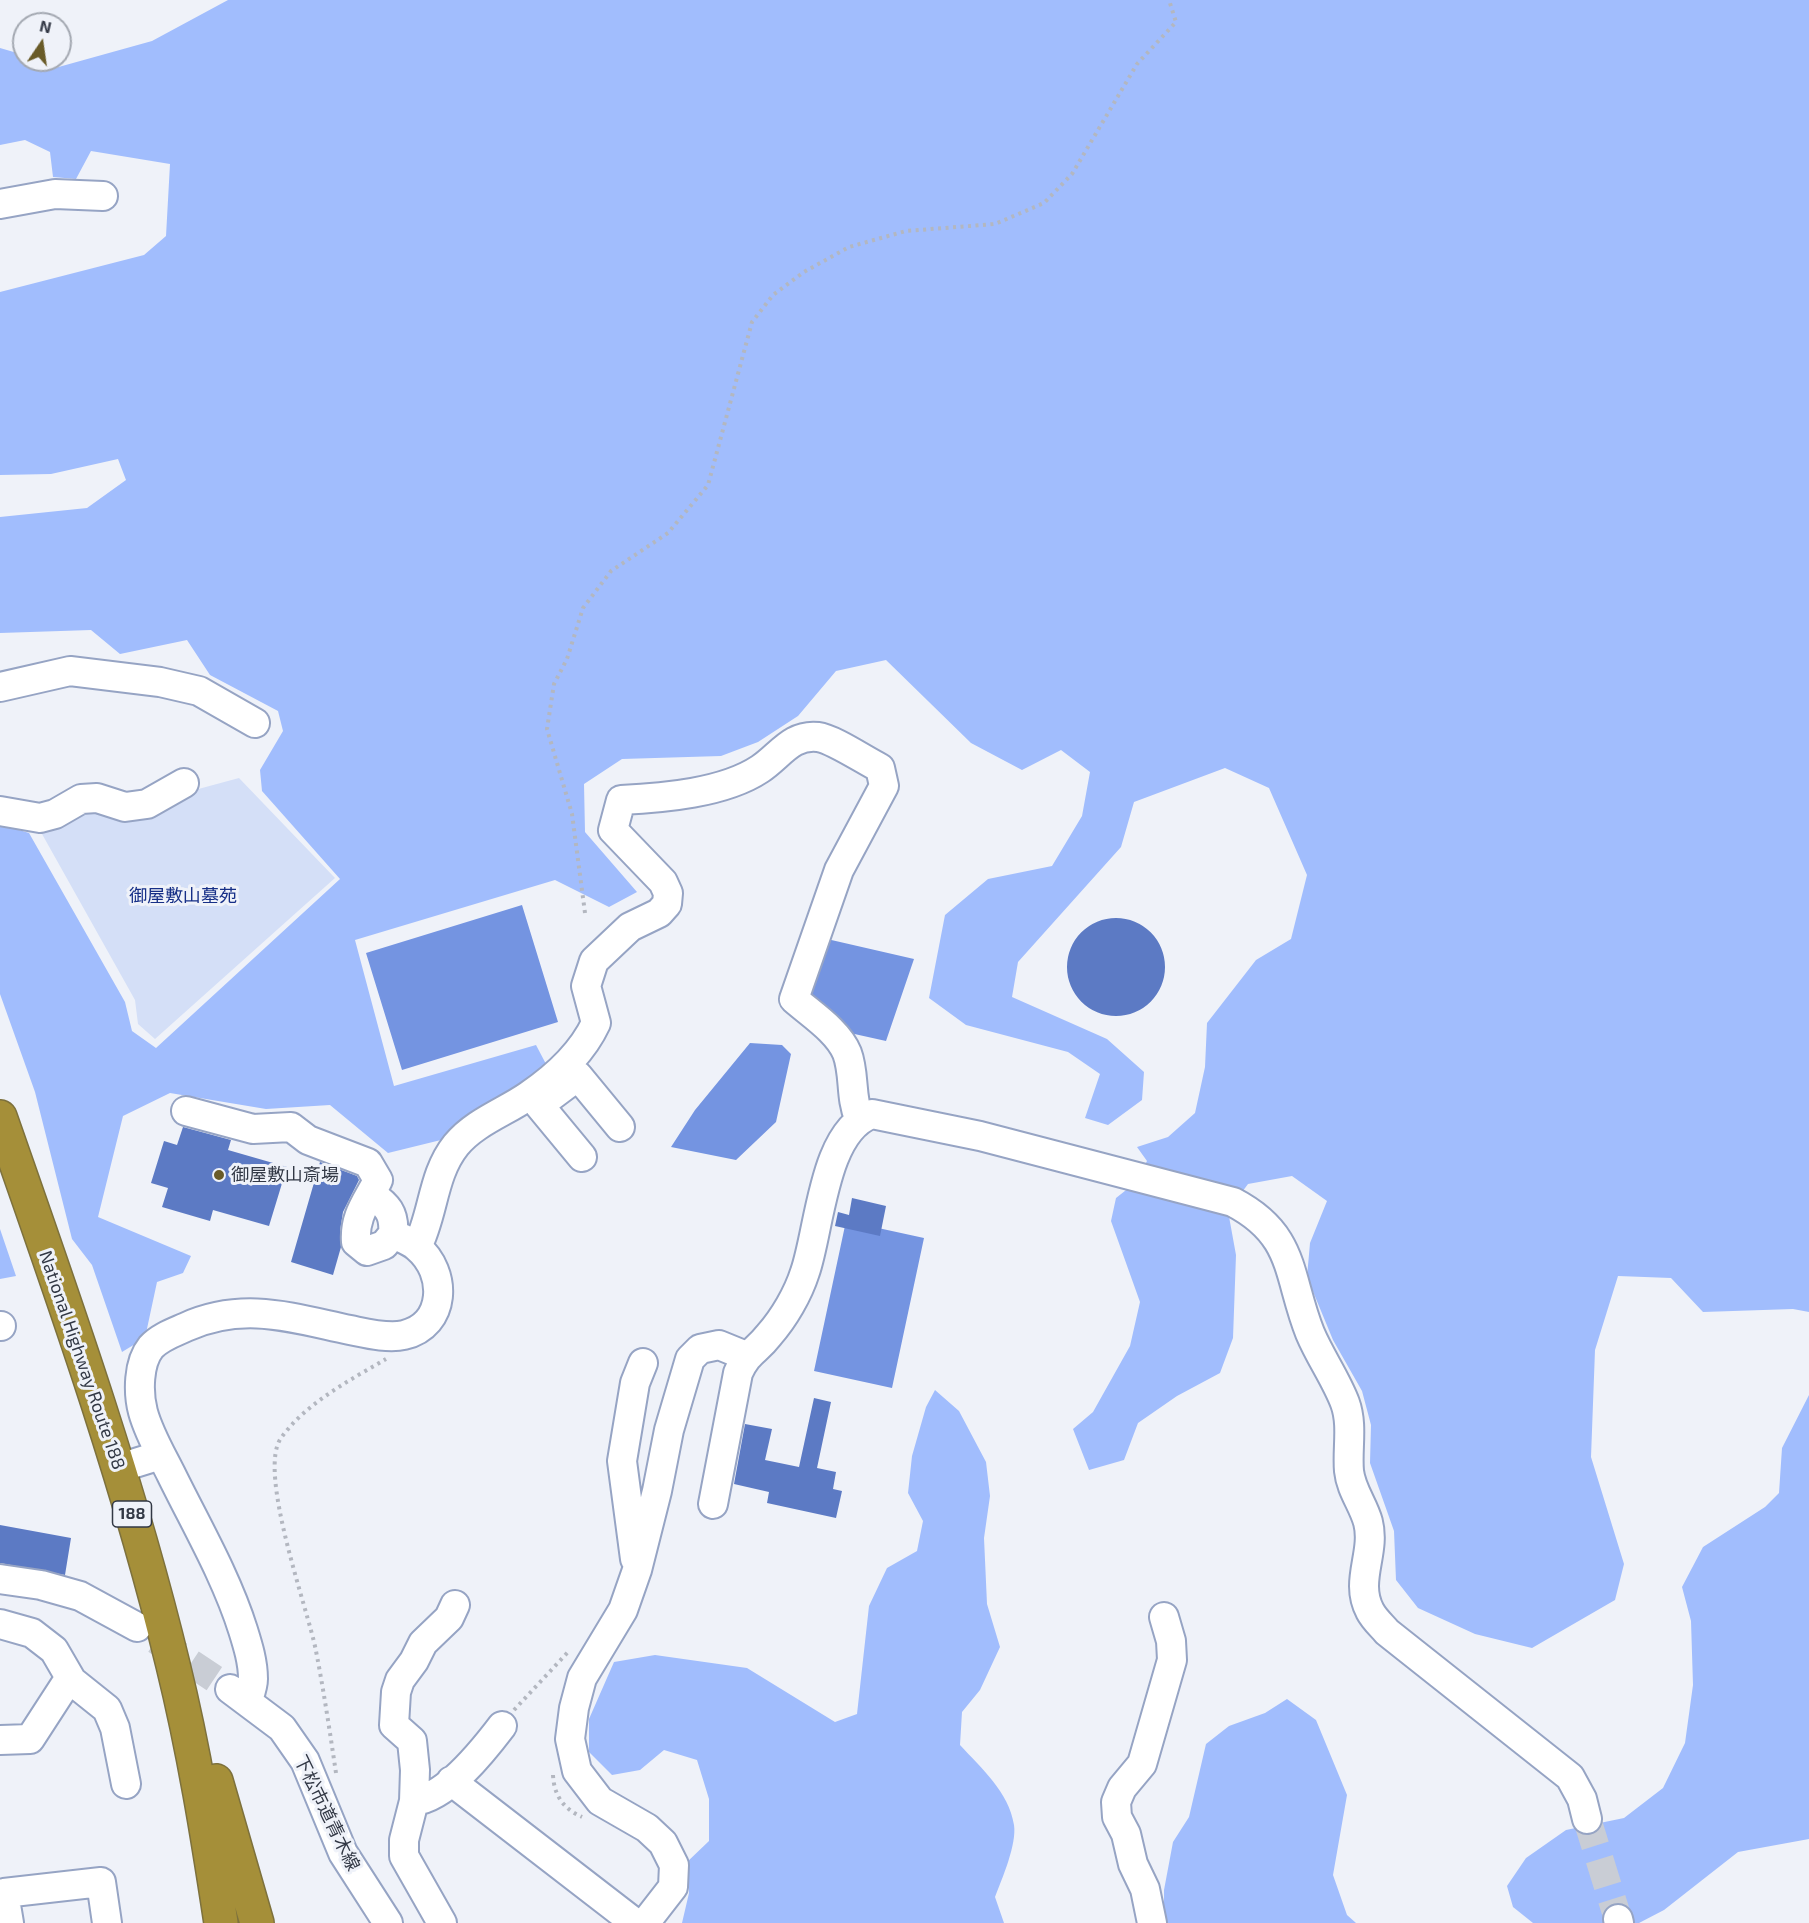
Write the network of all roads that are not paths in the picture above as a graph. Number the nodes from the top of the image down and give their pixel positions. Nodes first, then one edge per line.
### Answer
1 (103, 196) dead end
2 (0, 204) edge
3 (0, 687) edge
4 (255, 723) dead end
5 (184, 783) dead end
6 (0, 811) edge
7 (539, 1105) junction
8 (186, 1111) dead end
9 (0, 1117) edge
10 (859, 1118) junction
11 (620, 1127) dead end
12 (469, 1134) junction
13 (582, 1157) dead end
14 (371, 1194) junction
15 (405, 1240) junction
16 (746, 1356) junction
17 (643, 1363) dead end
18 (161, 1455) junction
19 (119, 1468) junction
20 (713, 1504) dead end
21 (637, 1570) junction
22 (0, 1579) edge
23 (456, 1605) dead end
24 (1164, 1617) dead end
25 (0, 1624) edge
26 (137, 1627) tunnel mouth
27 (174, 1666) junction
28 (72, 1681) junction
29 (502, 1726) road end
30 (0, 1740) edge
31 (451, 1781) junction
32 (126, 1784) dead end
33 (414, 1801) junction
34 (1587, 1819) tunnel mouth
35 (9, 1923) edge
36 (107, 1923) edge
37 (221, 1923) edge
38 (257, 1923) edge
39 (388, 1923) edge
40 (442, 1923) edge
41 (635, 1923) edge
42 (645, 1923) edge
43 (1152, 1923) edge

1 - 2 street
3 - 4 street
5 - 6 street
7 - 11 street
7 - 12 street
7 - 13 street
8 - 14 street
9 - 19 highway, National Highway Route 188 / 188
10 - 12 street
10 - 16 street
10 - 34 street
12 - 15 street
14 - 15 street
14 - 15 street
15 - 18 street
16 - 20 street
16 - 21 street
17 - 21 street
18 - 19 street
18 - 39 street, 下松市道青木線
19 - 27 highway, National Highway Route 188 / 188
21 - 42 street
22 - 26 street
23 - 33 street
24 - 43 street
25 - 28 street
27 - 37 highway, National Highway Route 188 / 188
27 - 38 highway
28 - 30 street
28 - 32 street
29 - 31 street
31 - 33 street
31 - 41 street
33 - 40 street
35 - 36 street

